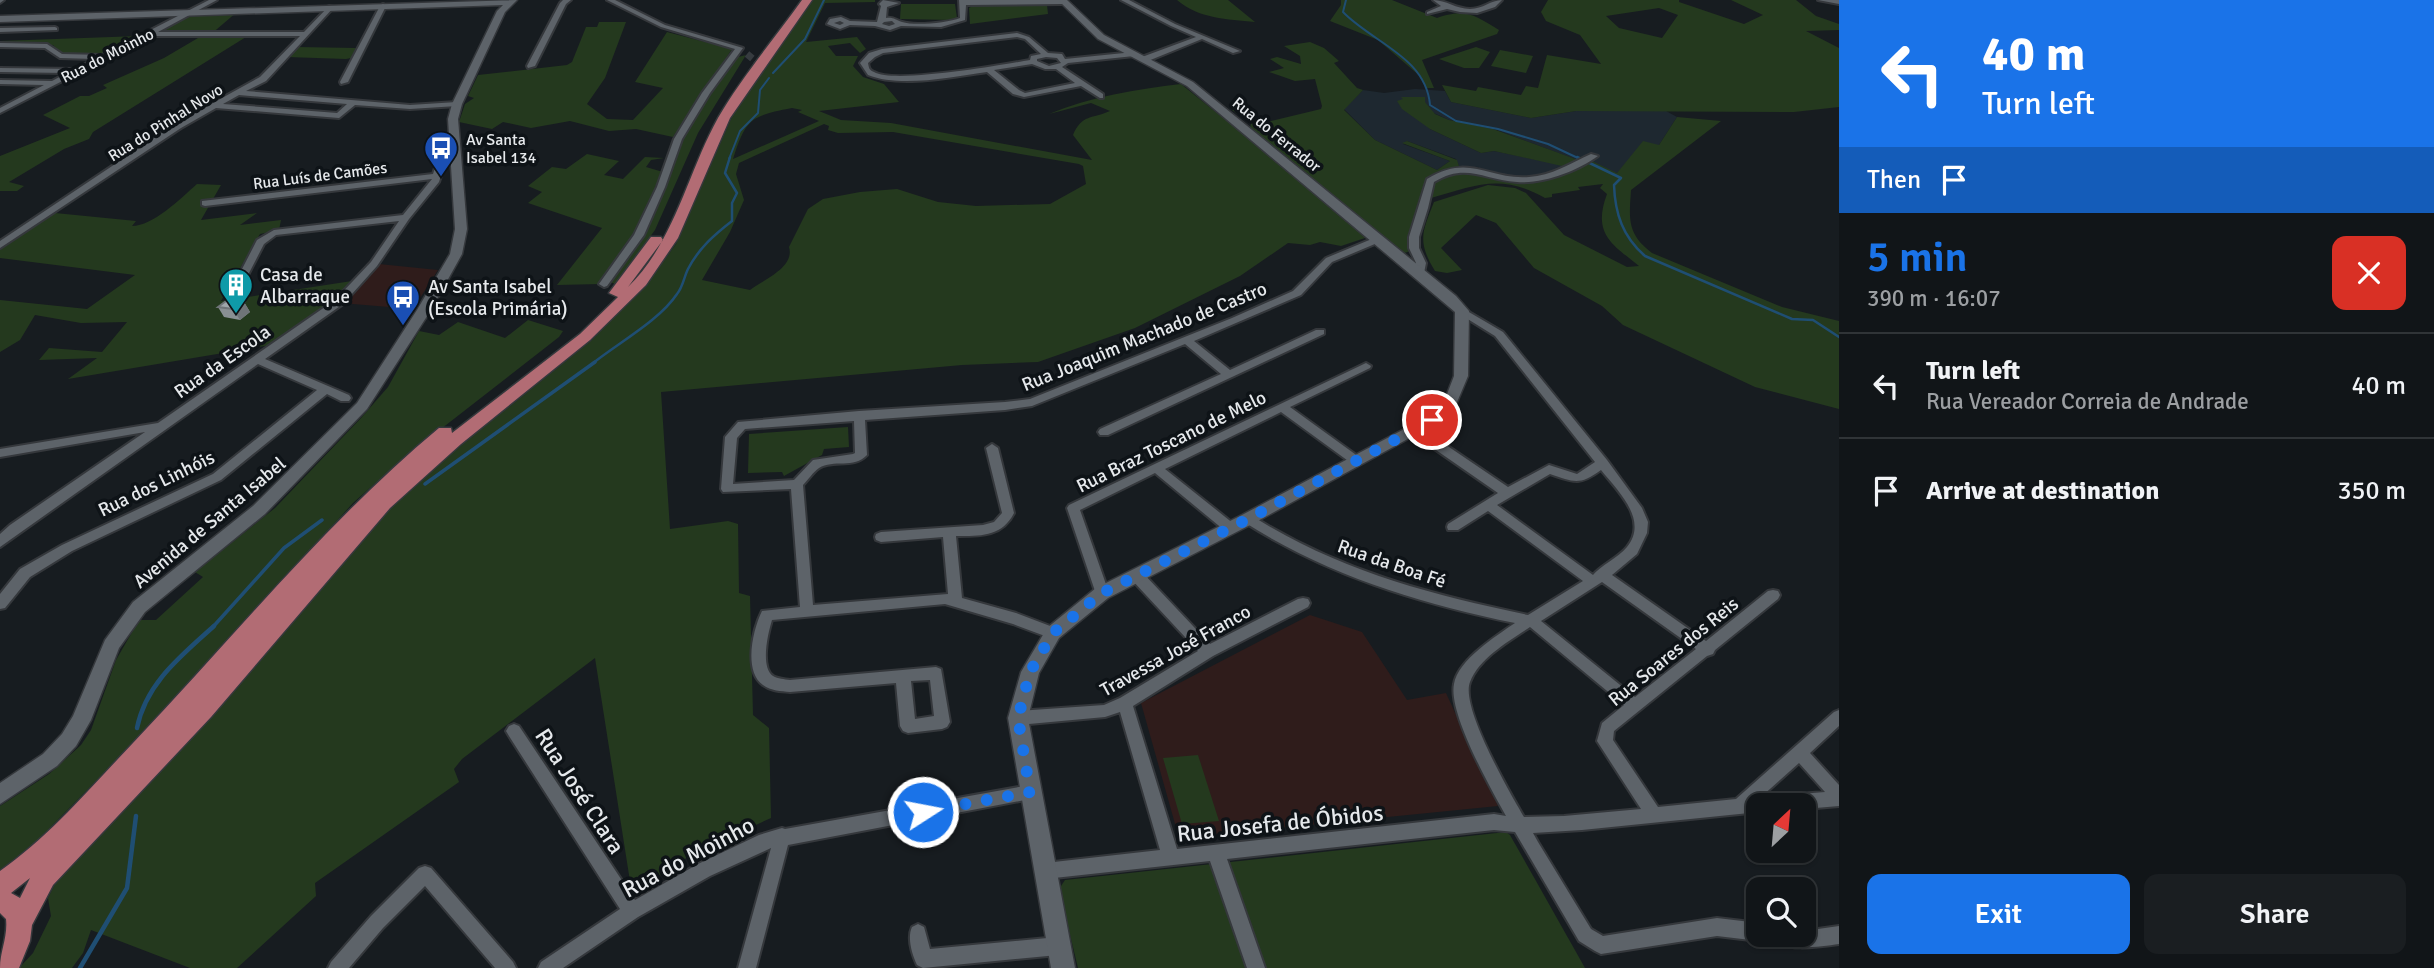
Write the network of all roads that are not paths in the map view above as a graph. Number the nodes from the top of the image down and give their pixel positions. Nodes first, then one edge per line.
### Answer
1 (214, 0) edge
2 (568, 0) edge
3 (610, 0) edge
4 (797, 0) edge
5 (807, 0) edge
6 (1124, 0) edge
7 (1436, 0) edge
8 (1499, 0) edge
9 (1821, 0) edge
10 (511, 1) edge
11 (962, 1) edge
12 (1026, 1) edge
13 (1062, 1) edge
14 (475, 2) edge
15 (895, 2) edge
16 (1839, 2) edge
17 (883, 3) edge
18 (383, 6) junction
19 (1448, 6) junction
20 (331, 8) junction
21 (191, 12) junction
22 (1429, 13) dead end
23 (70, 16) junction
24 (0, 19) edge
25 (892, 19) junction
26 (879, 22) junction
27 (849, 23) dead end
28 (900, 24) junction
29 (55, 29) junction
30 (0, 30) edge
31 (147, 34) junction
32 (307, 34) junction
33 (1202, 37) junction
34 (43, 38) dead end
35 (0, 46) edge
36 (1109, 46) junction
37 (739, 48) junction
38 (1236, 51) dead end
39 (1121, 52) junction
40 (747, 54) tunnel mouth
41 (1046, 55) junction
42 (1139, 57) junction
43 (103, 58) junction
44 (1063, 59) junction
45 (1033, 62) junction
46 (531, 66) dead end
47 (1057, 67) junction
48 (988, 69) junction
49 (0, 70) edge
50 (76, 71) junction
51 (0, 82) edge
52 (344, 82) dead end
53 (54, 83) junction
54 (1081, 84) junction
55 (238, 93) junction
56 (1100, 96) dead end
57 (354, 102) junction
58 (457, 104) junction
59 (215, 106) junction
60 (0, 111) edge
61 (453, 144) junction
62 (1589, 158) dead end
63 (438, 176) junction
64 (205, 203) dead end
65 (406, 217) junction
66 (1379, 239) junction
67 (0, 245) edge
68 (245, 273) dead end
69 (1419, 273) junction
70 (604, 285) dead end
71 (1462, 311) junction
72 (1320, 332) dead end
73 (1185, 339) junction
74 (256, 359) junction
75 (1366, 366) dead end
76 (1228, 374) junction
77 (326, 389) junction
78 (345, 398) dead end
79 (1282, 407) junction
80 (859, 415) junction
81 (160, 425) junction
82 (1415, 429) junction
83 (1104, 432) dead end
84 (992, 449) dead end
85 (0, 453) edge
86 (1355, 460) junction
87 (1603, 463) junction
88 (1156, 468) junction
89 (797, 484) junction
90 (1507, 493) junction
91 (1488, 505) junction
92 (1248, 519) junction
93 (1229, 527) junction
94 (1453, 527) dead end
95 (15, 528) junction
96 (0, 530) edge
97 (949, 532) junction
98 (881, 537) dead end
99 (0, 542) edge
100 (1137, 576) junction
101 (1597, 578) junction
102 (1102, 593) junction
103 (1773, 595) dead end
104 (955, 601) junction
105 (1303, 603) dead end
106 (0, 604) edge
107 (807, 610) junction
108 (1532, 621) junction
109 (1053, 633) junction
110 (1708, 649) junction
111 (1209, 652) junction
112 (903, 677) dead end
113 (1125, 703) junction
114 (1636, 706) junction
115 (1839, 717) edge
116 (1018, 718) junction
117 (514, 731) dead end
118 (1800, 753) junction
119 (1030, 792) junction
120 (0, 795) edge
121 (1839, 798) edge
122 (1741, 805) junction
123 (1654, 815) junction
124 (1520, 826) junction
125 (782, 836) junction
126 (1216, 853) junction
127 (1171, 858) junction
128 (1045, 871) junction
129 (0, 886) edge
130 (0, 900) edge
131 (632, 911) junction
132 (20, 922) junction
133 (1746, 930) edge
134 (918, 933) dead end
135 (1585, 935) joint
136 (1839, 935) edge
137 (1816, 939) edge
138 (1058, 946) junction
139 (4, 968) edge
140 (337, 968) edge
141 (507, 968) edge
142 (547, 968) edge
143 (747, 968) edge
144 (1063, 968) edge
145 (1256, 968) edge

1 - 21 street, Rua do Moinho
2 - 46 street
3 - 37 street
4 - 129 main road
5 - 132 main road
6 - 33 street
7 - 19 street
8 - 19 street
9 - 16 street
10 - 14 street
10 - 58 street, Avenida de Santa Isabel
11 - 12 street
11 - 28 street
12 - 13 street
13 - 36 street, Rua do Ferrador
14 - 18 street
15 - 17 street
15 - 25 street
17 - 26 street
18 - 20 street
18 - 52 street
19 - 22 street
20 - 21 street
20 - 32 street, Rua do Pinhal Novo
21 - 23 street
21 - 31 street, Rua do Moinho
23 - 24 street
23 - 29 street
25 - 26 street
25 - 28 street
26 - 27 street
26 - 28 street
29 - 30 street
29 - 34 street
31 - 32 street
31 - 43 street, Rua do Moinho
32 - 55 street, Rua do Pinhal Novo
33 - 38 street
33 - 42 street
35 - 43 street
36 - 39 street, Rua do Ferrador
36 - 44 street
37 - 40 street
37 - 70 street
39 - 42 street, Rua do Ferrador
39 - 44 street
41 - 44 street
41 - 45 street
41 - 48 street
42 - 66 street, Rua do Ferrador
43 - 50 street, Rua do Moinho
44 - 47 street
45 - 47 street
45 - 48 street
47 - 54 street
48 - 54 street
49 - 50 street
50 - 53 street, Rua do Moinho
51 - 53 street
53 - 60 street, Rua do Moinho
54 - 56 street
55 - 57 street
55 - 59 street, Rua do Pinhal Novo
57 - 58 street
57 - 59 street
58 - 61 street, Avenida de Santa Isabel
59 - 67 street, Rua do Pinhal Novo
61 - 63 street, Rua da Escola
61 - 120 street, Avenida de Santa Isabel
62 - 69 street
63 - 64 street, Rua Luís de Camões
63 - 65 street, Rua da Escola
65 - 68 street
65 - 74 street, Rua da Escola
66 - 69 street, Rua do Ferrador
66 - 73 street, Rua Joaquim Machado de Castro
69 - 71 street, Rua do Ferrador
71 - 82 street
71 - 87 street
72 - 76 street
73 - 76 street
73 - 80 street, Rua Joaquim Machado de Castro
74 - 77 street
74 - 81 street, Rua da Escola
75 - 79 street, Rua Braz Toscano de Melo
76 - 83 street
77 - 78 street
77 - 106 street, Rua dos Linhóis
79 - 86 street
79 - 88 street, Rua Braz Toscano de Melo
80 - 89 street
80 - 89 street, Rua Joaquim Machado de Castro
81 - 85 street
81 - 95 street, Rua da Escola
82 - 86 street
82 - 90 street
84 - 97 street
86 - 92 street
87 - 90 street
87 - 101 street
88 - 93 street
88 - 102 street, Rua Braz Toscano de Melo
89 - 107 street
90 - 91 street
91 - 94 street
91 - 101 street
92 - 93 street
92 - 108 street, Rua da Boa Fé
93 - 100 street
95 - 96 street
95 - 99 street, Rua da Escola
97 - 98 street
97 - 104 street
100 - 102 street
100 - 111 street
101 - 108 street
101 - 110 street
102 - 109 street
103 - 110 street, Rua Soares dos Reis
104 - 107 street
104 - 109 street
105 - 111 street, Travessa José Franco
107 - 112 street
108 - 114 street
108 - 124 street
109 - 116 street
110 - 114 street, Rua Soares dos Reis
111 - 113 street, Travessa José Franco
113 - 116 street, Travessa José Franco
113 - 127 street
114 - 123 street, Rua Soares dos Reis
115 - 118 street
116 - 119 street
117 - 131 street, Rua José Clara
118 - 121 street
118 - 122 street
119 - 125 street, Rua do Moinho
119 - 128 street
121 - 122 street
122 - 123 street
123 - 124 street
124 - 126 street, Rua Josefa de Óbidos
124 - 135 street
125 - 131 street, Rua do Moinho
125 - 143 street
126 - 127 street, Rua Josefa de Óbidos
126 - 145 street
127 - 128 street, Rua Josefa de Óbidos
128 - 138 street
130 - 132 main road
131 - 142 street, Rua do Moinho
132 - 139 main road
133 - 135 street
134 - 138 street
136 - 137 street
138 - 144 street
140 - 141 street

